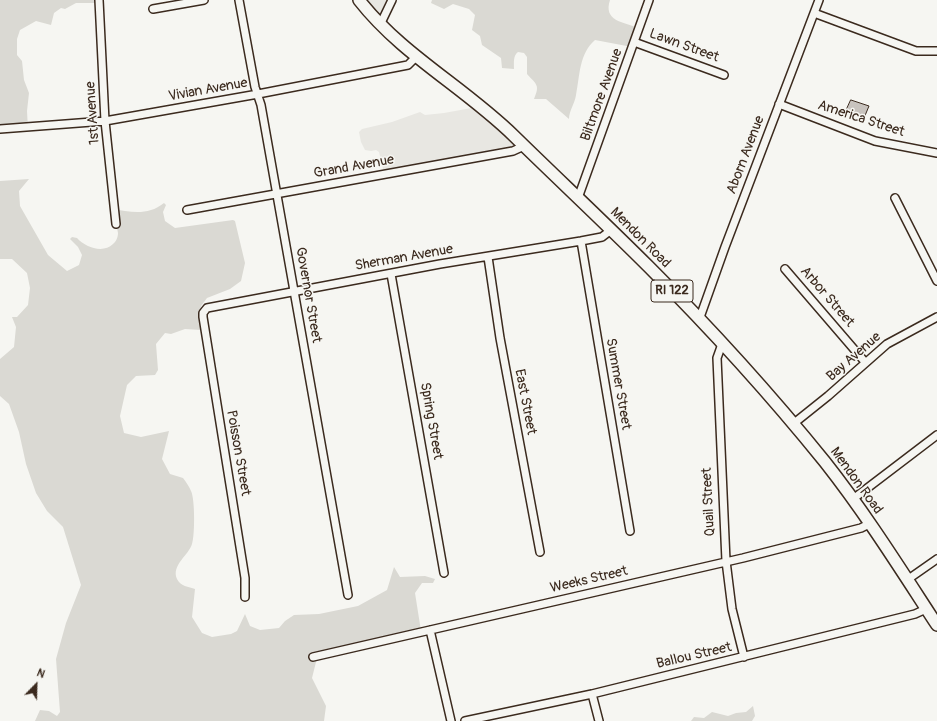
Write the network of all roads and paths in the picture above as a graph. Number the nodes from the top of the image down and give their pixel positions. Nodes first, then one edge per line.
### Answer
1 (99, 0) edge
2 (204, 0) edge
3 (239, 0) edge
4 (359, 0) edge
5 (392, 0) edge
6 (649, 0) edge
7 (819, 0) edge
8 (153, 9) dead end
9 (814, 13) junction
10 (380, 24) junction
11 (634, 42) junction
12 (937, 51) edge
13 (416, 57) junction
14 (724, 75) dead end
15 (258, 94) junction
16 (779, 104) junction
17 (106, 121) junction
18 (0, 129) edge
19 (524, 146) junction
20 (937, 153) edge
21 (276, 194) junction
22 (578, 198) junction
23 (895, 198) dead end
24 (187, 210) dead end
25 (116, 224) dead end
26 (611, 230) junction
27 (581, 241) junction
28 (488, 257) junction
29 (928, 265) junction
30 (937, 267) edge
31 (785, 269) dead end
32 (392, 274) junction
33 (937, 281) edge
34 (294, 291) junction
35 (203, 313) joint
36 (937, 317) edge
37 (699, 320) junction
38 (722, 344) junction
39 (865, 362) junction
40 (793, 424) junction
41 (937, 435) edge
42 (853, 499) junction
43 (869, 524) junction
44 (630, 531) dead end
45 (540, 552) dead end
46 (937, 559) edge
47 (726, 561) junction
48 (444, 573) dead end
49 (907, 580) junction
50 (348, 595) dead end
51 (245, 597) dead end
52 (926, 609) junction
53 (937, 625) edge
54 (430, 630) junction
55 (313, 657) dead end
56 (744, 658) junction
57 (592, 694) junction
58 (451, 721) edge
59 (465, 721) edge
60 (598, 721) edge

1 - 17 street, 1st Avenue
2 - 8 street
3 - 15 street, Governor Street
4 - 10 main road, Mendon Road / RI 122
5 - 10 street
6 - 11 street, Biltmore Avenue
7 - 9 street, Aborn Avenue
9 - 12 street
9 - 16 street, Aborn Avenue
10 - 13 main road, Mendon Road / RI 122
11 - 14 street, Lawn Street
11 - 22 street, Biltmore Avenue
13 - 15 street, Vivian Avenue
13 - 19 main road, Mendon Road / RI 122
15 - 17 street, Vivian Avenue
15 - 21 street, Governor Street
16 - 20 street, America Street
16 - 37 street, Aborn Avenue
17 - 18 street, Vivian Avenue
17 - 25 street, 1st Avenue
19 - 21 street, Grand Avenue
19 - 22 main road, Mendon Road / RI 122
21 - 24 street, Grand Avenue
21 - 34 street, Governor Street
22 - 26 main road, Mendon Road / RI 122
23 - 29 street
26 - 27 street, Sherman Avenue
26 - 37 main road, Mendon Road / RI 122
27 - 28 street, Sherman Avenue
27 - 44 street, Summer Street
28 - 32 street, Sherman Avenue
28 - 45 street, East Street
29 - 30 street
29 - 33 street
31 - 39 street, Arbor Street
32 - 34 street, Sherman Avenue
32 - 48 street, Spring Street
34 - 35 street, Sherman Avenue
34 - 50 street, Governor Street
35 - 51 street, Poisson Street
36 - 39 street, Bay Avenue
37 - 38 main road, Mendon Road / RI 122
38 - 40 main road, Mendon Road / RI 122
38 - 47 street, Quail Street
39 - 40 street, Bay Avenue
40 - 42 main road, Mendon Road / RI 122
41 - 42 street
42 - 43 main road, Mendon Road / RI 122
43 - 47 street, Weeks Street
43 - 49 main road, Mendon Road / RI 122
46 - 49 street
47 - 54 street, Weeks Street
47 - 56 street, Quail Street
49 - 52 main road, Mendon Road / RI 122
52 - 53 main road, Mendon Road / RI 122
52 - 56 street, Ballou Street
54 - 55 street, Weeks Street
54 - 58 street
56 - 57 street, Ballou Street
57 - 59 street, Ballou Street
57 - 60 street

